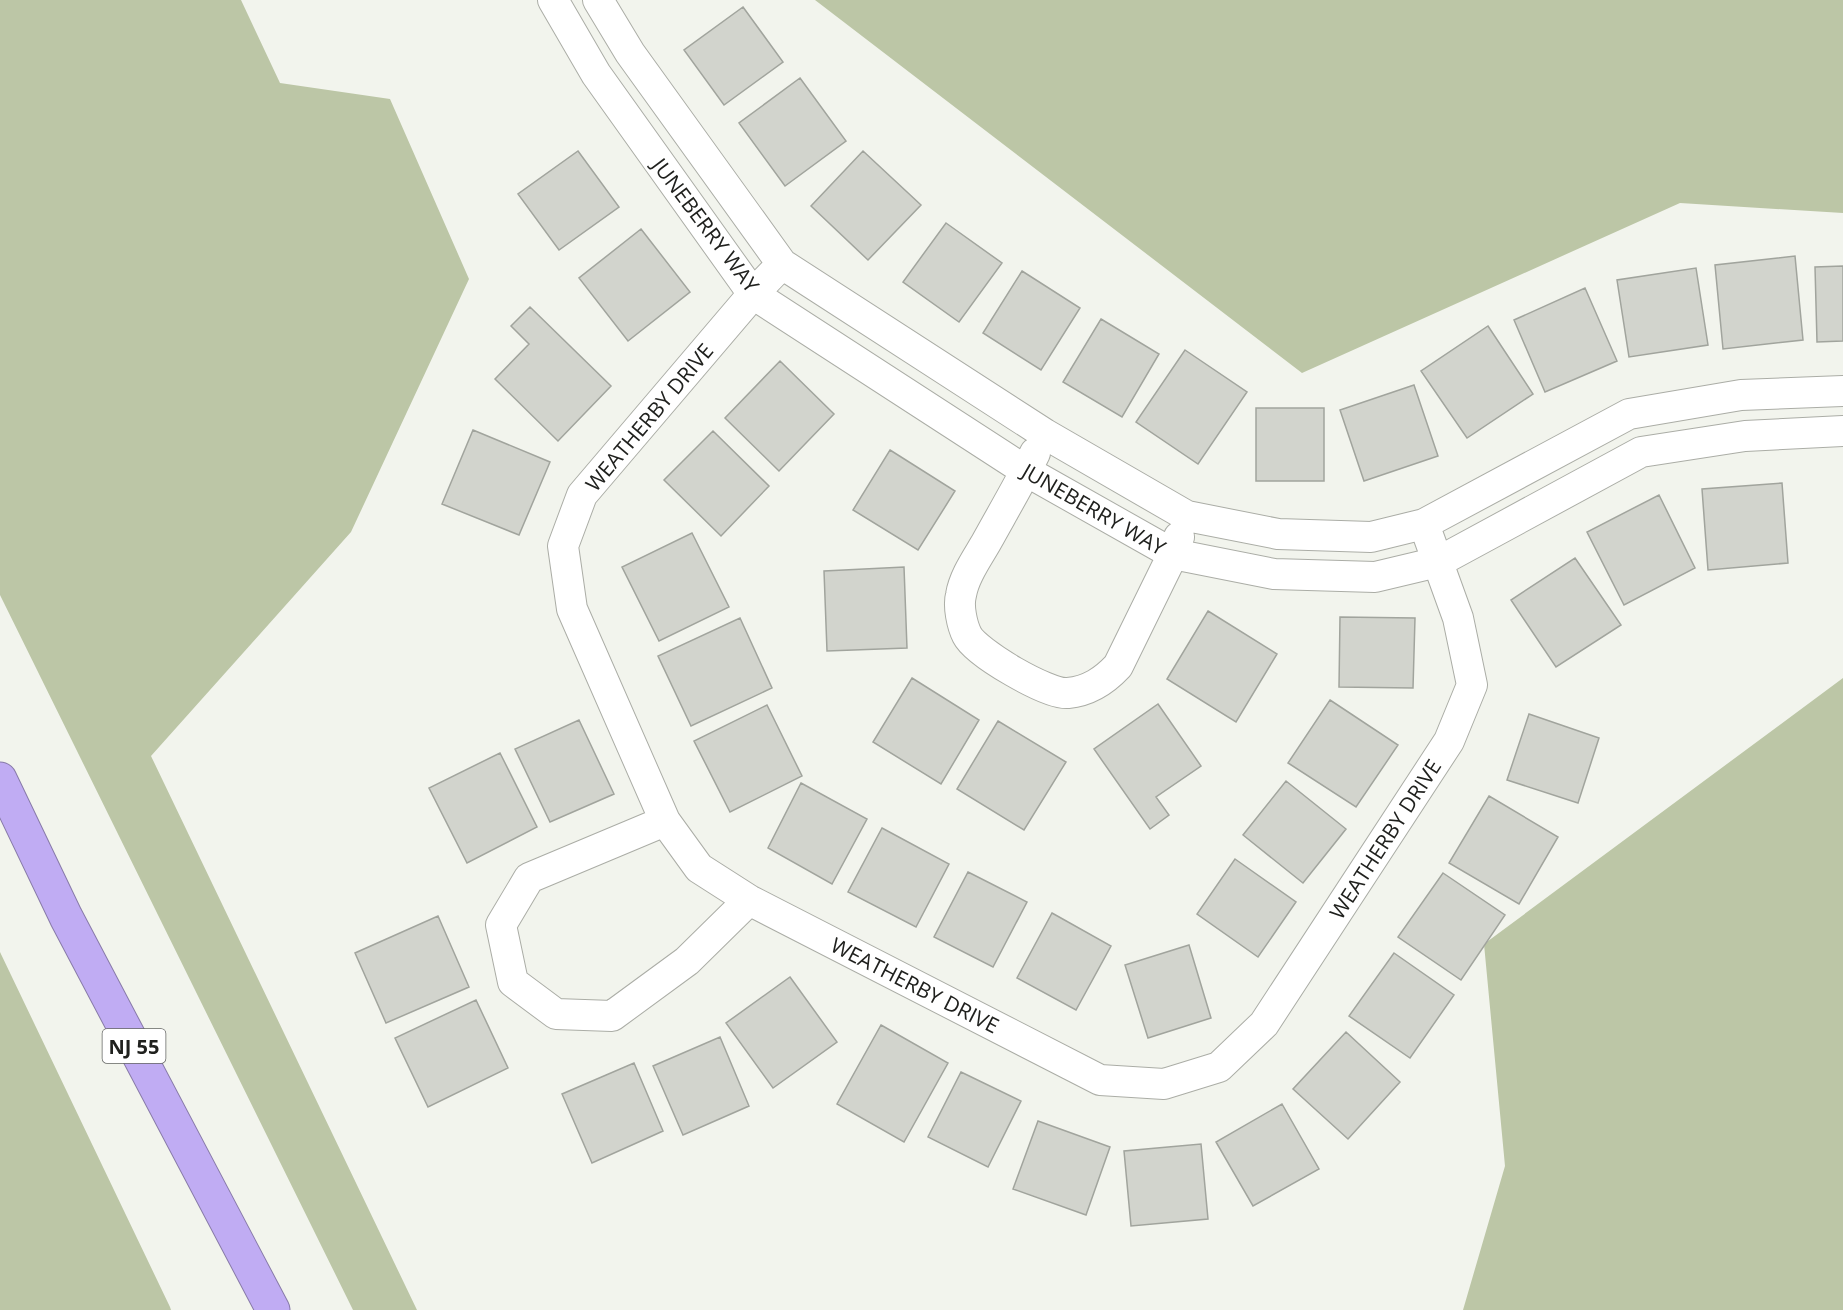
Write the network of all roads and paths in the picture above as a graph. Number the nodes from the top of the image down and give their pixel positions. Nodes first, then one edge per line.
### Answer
1 (553, 0) edge
2 (598, 0) edge
3 (630, 53) junction
4 (596, 74) junction
5 (782, 264) junction
6 (753, 294) junction
7 (1835, 392) edge
8 (1629, 414) junction
9 (1834, 432) edge
10 (1045, 434) junction
11 (1641, 452) junction
12 (1026, 471) junction
13 (1187, 516) junction
14 (1424, 524) junction
15 (1173, 554) junction
16 (1438, 562) junction
17 (0, 779) edge
18 (665, 821) junction
19 (749, 900) junction
20 (273, 1310) edge

1 - 4 street, JUNEBERRY WAY
2 - 3 street, JUNEBERRY WAY
3 - 4 street
3 - 5 street, JUNEBERRY WAY
4 - 6 street, JUNEBERRY WAY
5 - 6 street, WEATHERBY DRIVE
5 - 10 street, JUNEBERRY WAY
6 - 12 street, JUNEBERRY WAY
6 - 18 street, WEATHERBY DRIVE
7 - 8 street, JUNEBERRY WAY
7 - 9 street
8 - 11 street
8 - 14 street, JUNEBERRY WAY
9 - 11 street, JUNEBERRY WAY
10 - 12 street
10 - 13 street, JUNEBERRY WAY
11 - 16 street, JUNEBERRY WAY
12 - 15 street, JUNEBERRY WAY
12 - 15 street
13 - 14 street, JUNEBERRY WAY
13 - 15 street
14 - 16 street, WEATHERBY DRIVE
15 - 16 street, JUNEBERRY WAY
16 - 19 street, WEATHERBY DRIVE
17 - 20 highway, NJ 55
18 - 19 street, WEATHERBY DRIVE
18 - 19 street

